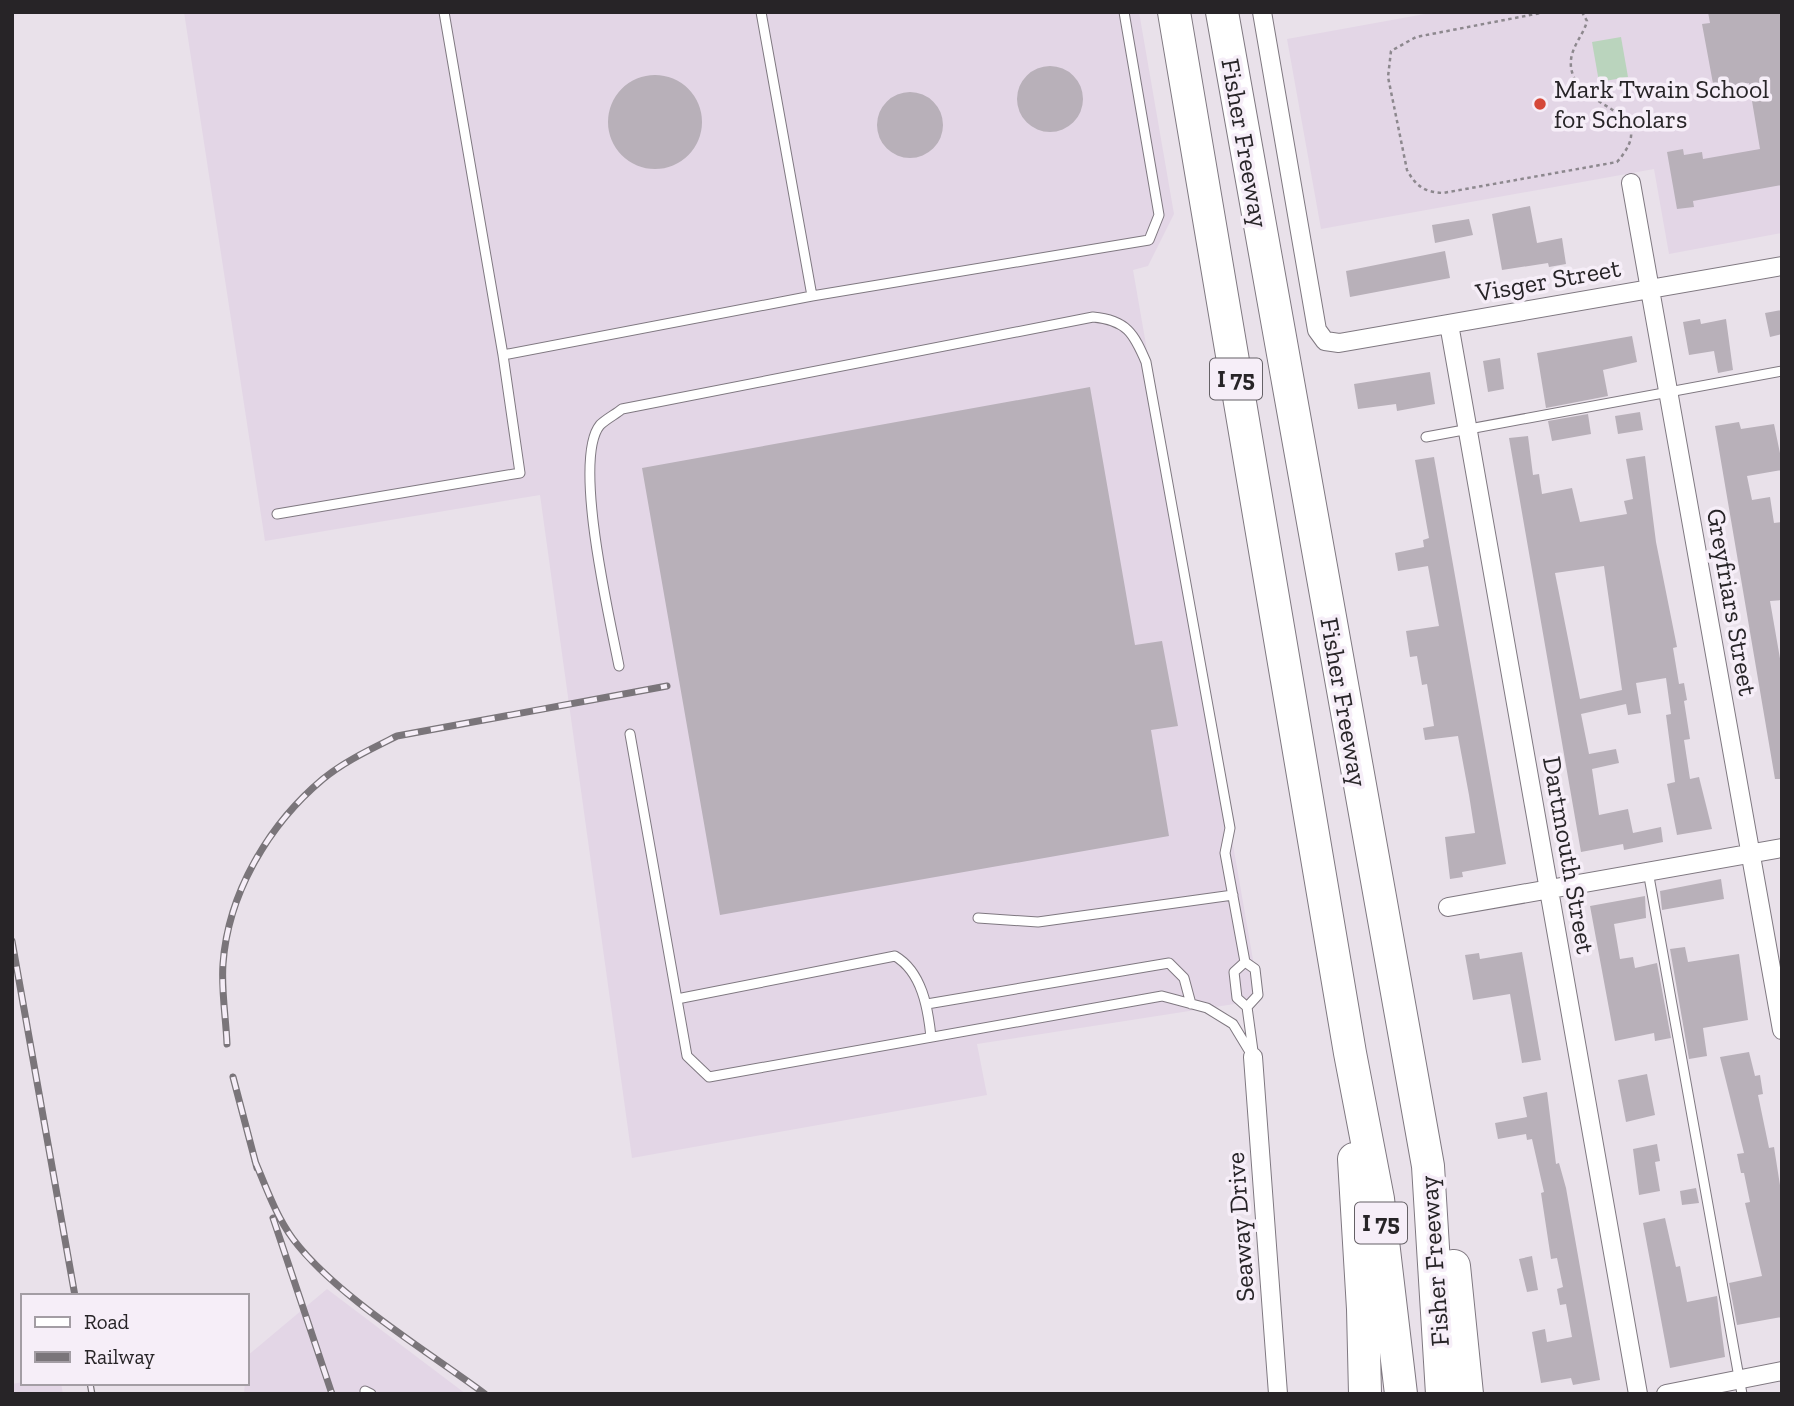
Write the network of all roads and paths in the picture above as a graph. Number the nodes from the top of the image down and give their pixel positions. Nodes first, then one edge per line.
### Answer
1 (444, 12) edge
2 (761, 12) edge
3 (1124, 12) edge
4 (1174, 12) edge
5 (1222, 12) edge
6 (1262, 12) edge
7 (1546, 12) edge
8 (1582, 12) edge
9 (1630, 183) dead end
10 (1782, 266) edge
11 (1650, 289) junction
12 (812, 296) junction
13 (1449, 324) junction
14 (503, 355) junction
15 (1782, 371) edge
16 (1669, 393) junction
17 (1467, 430) junction
18 (1426, 437) dead end
19 (277, 514) dead end
20 (619, 666) dead end
21 (630, 734) dead end
22 (1782, 848) edge
23 (1750, 853) junction
24 (1648, 871) junction
25 (1548, 889) junction
26 (1233, 895) junction
27 (1448, 906) dead end
28 (978, 918) dead end
29 (1245, 962) junction
30 (677, 999) junction
31 (927, 1004) junction
32 (1191, 1004) junction
33 (1247, 1007) junction
34 (1782, 1030) edge
35 (931, 1037) junction
36 (1350, 1053) junction
37 (1253, 1057) junction
38 (1428, 1166) junction
39 (1782, 1371) edge
40 (1740, 1386) edge
41 (1278, 1394) edge
42 (1364, 1394) edge
43 (1401, 1394) edge
44 (1443, 1394) edge
45 (1467, 1394) edge
46 (1638, 1394) edge
47 (1666, 1394) edge

1 - 14 lane
2 - 12 lane
3 - 12 lane
4 - 36 highway, Fisher Freeway / I 75
5 - 38 highway, Fisher Freeway / I 75
6 - 13 street, Visger Street
7 - 8 path
9 - 11 street, Greyfriars Street
10 - 11 street, Visger Street
11 - 13 street, Visger Street
11 - 16 street, Greyfriars Street
12 - 14 lane
13 - 17 street, Dartmouth Street
14 - 19 lane
15 - 16 lane
16 - 17 lane
16 - 23 street, Greyfriars Street
17 - 18 lane
17 - 25 street, Dartmouth Street
20 - 26 lane
21 - 30 lane
22 - 23 street
23 - 24 street
23 - 34 street, Greyfriars Street
24 - 25 street
24 - 40 lane
25 - 27 street
25 - 46 street, Dartmouth Street
26 - 28 lane
26 - 29 lane
29 - 33 lane
29 - 33 lane
30 - 31 lane
30 - 35 lane
31 - 32 lane
31 - 35 lane
32 - 35 lane
32 - 37 lane
33 - 37 lane
36 - 42 highway
36 - 43 highway, Fisher Freeway / I 75
37 - 41 street, Seaway Drive
38 - 44 highway, Fisher Freeway / I 75
38 - 45 highway
39 - 40 street
40 - 47 street

